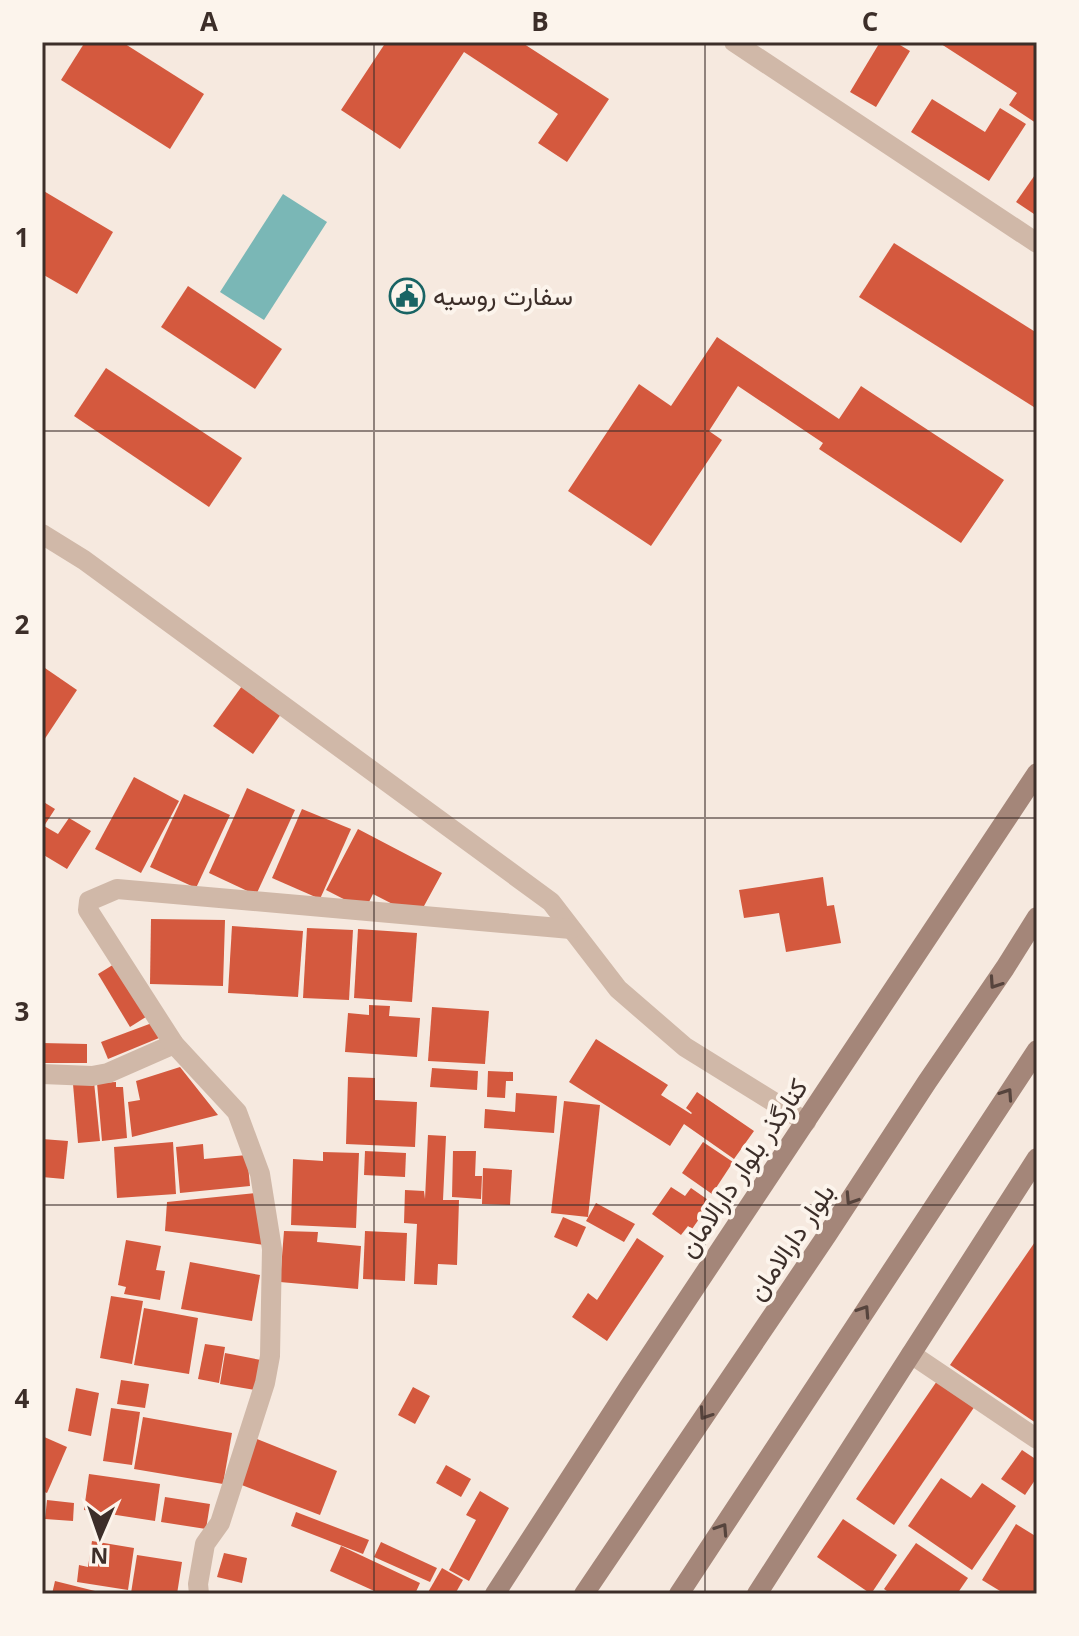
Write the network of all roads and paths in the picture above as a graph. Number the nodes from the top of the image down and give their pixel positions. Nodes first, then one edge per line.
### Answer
1 (734, 42) edge
2 (1037, 243) edge
3 (42, 534) edge
4 (1037, 773) edge
5 (1037, 917) edge
6 (571, 929) junction
7 (174, 1044) junction
8 (1037, 1050) edge
9 (42, 1074) edge
10 (806, 1122) junction
11 (1037, 1158) edge
12 (1030, 1183) edge
13 (911, 1354) junction
14 (1037, 1439) edge
15 (199, 1594) edge
16 (495, 1594) edge
17 (584, 1594) edge
18 (679, 1594) edge
19 (757, 1594) edge

1 - 2 street
3 - 6 street
4 - 10 street, کنارگذر بلوار دارالامان
5 -> 17 street, بلوار دارالامان
6 - 7 street
6 - 10 street
7 - 9 street
7 - 15 street
18 -> 8 street
10 - 16 street, کنارگذر بلوار دارالامان
11 - 12 street
12 - 13 street
13 - 14 street
13 - 19 street

